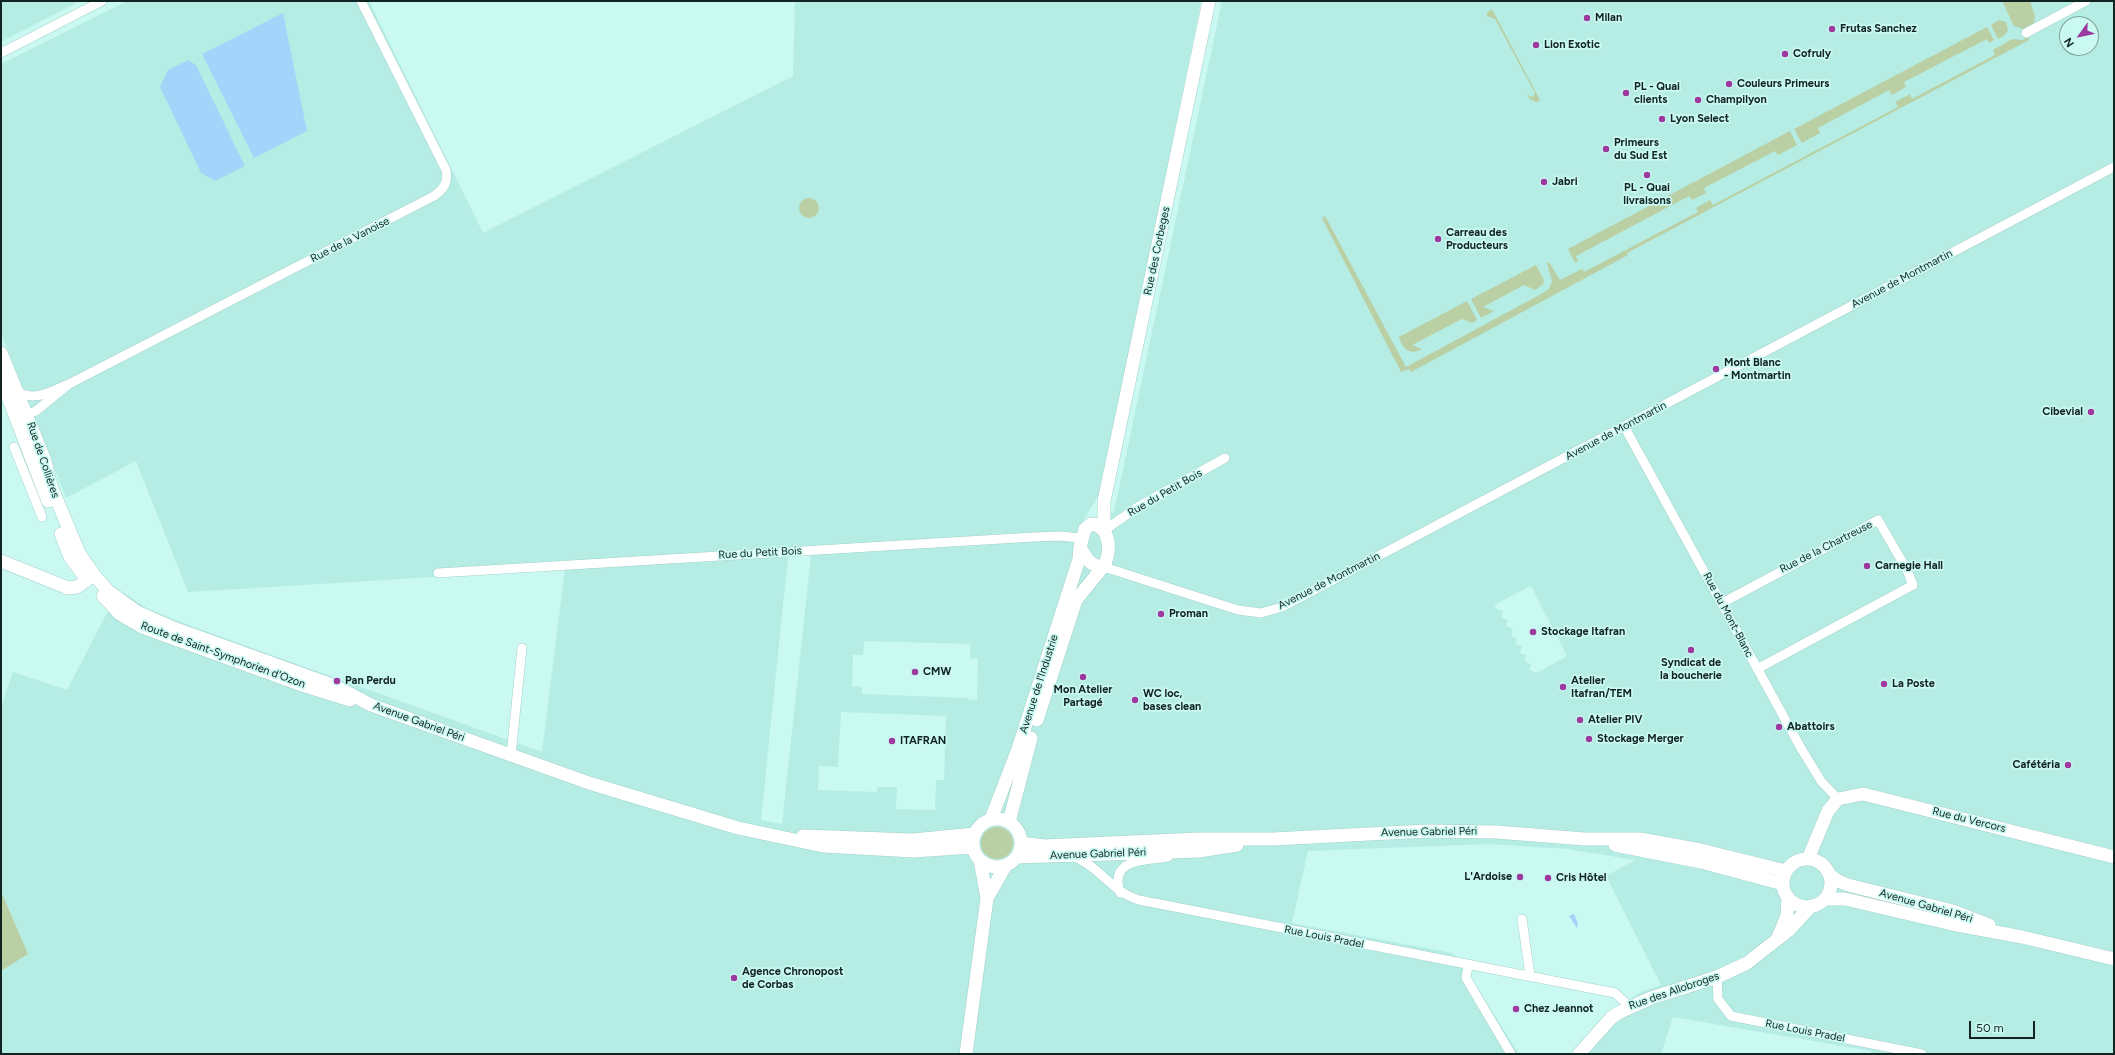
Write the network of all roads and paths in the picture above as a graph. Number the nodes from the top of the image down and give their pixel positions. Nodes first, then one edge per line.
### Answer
1 (102, 1) edge
2 (361, 1) edge
3 (1209, 1) edge
4 (2086, 1) edge
5 (2026, 33) dead end
6 (1, 53) edge
7 (2114, 167) edge
8 (1, 353) edge
9 (1, 379) edge
10 (69, 384) junction
11 (12, 393) junction
12 (25, 412) junction
13 (1624, 426) junction
14 (14, 447) dead end
15 (1225, 458) dead end
16 (33, 479) junction
17 (1104, 501) junction
18 (42, 516) dead end
19 (1091, 524) junction
20 (1104, 529) junction
21 (1081, 543) junction
22 (1, 561) edge
23 (1103, 567) junction
24 (87, 573) junction
25 (438, 573) dead end
26 (1722, 603) junction
27 (522, 648) dead end
28 (1757, 669) junction
29 (512, 755) junction
30 (1838, 799) junction
31 (992, 819) junction
32 (1009, 822) junction
33 (1273, 839) junction
34 (1584, 839) junction
35 (973, 841) junction
36 (1021, 843) junction
37 (1199, 851) junction
38 (1070, 855) junction
39 (1017, 857) junction
40 (2114, 857) edge
41 (980, 860) junction
42 (1813, 860) junction
43 (1006, 865) junction
44 (1786, 871) junction
45 (1830, 875) junction
46 (1783, 884) junction
47 (1120, 893) junction
48 (1788, 897) junction
49 (987, 898) junction
50 (1825, 899) junction
51 (1811, 906) junction
52 (1522, 919) dead end
53 (2022, 937) junction
54 (1777, 939) junction
55 (2114, 959) edge
56 (1468, 966) junction
57 (1530, 976) junction
58 (1717, 977) junction
59 (1629, 1006) junction
60 (966, 1054) edge
61 (1511, 1054) edge
62 (1579, 1054) edge
63 (1922, 1054) edge

1 - 6 street
2 - 10 street, Rue de la Vanoise
3 - 17 main road, Rue des Corbeges
4 - 5 street
7 - 13 street, Avenue de Montmartin
8 - 11 main road, Rue de Collières
9 - 11 main road, Rue de Collières
10 - 11 street, Rue de la Vanoise
10 - 12 street, Rue de la Vanoise
11 - 12 main road, Rue de Collières
11 - 16 main road, Rue de Collières
12 - 24 main road, Rue de Collières
13 - 23 street, Avenue de Montmartin
13 - 26 street, Rue du Mont-Blanc
14 - 16 street, Rue de Collières
15 - 20 street, Rue du Petit Bois
16 - 18 street, Rue de Collières
16 - 24 main road, Rue de Collières
17 - 19 main road, Rue des Corbeges
17 - 20 main road, Rue des Corbeges
19 - 20 main road
19 - 21 main road, Rue des Corbeges
20 - 23 main road, Rue des Corbeges
21 - 23 main road
21 - 25 street, Rue du Petit Bois
21 - 31 main road, Avenue de l'Industrie
22 - 24 main road
23 - 32 main road, Avenue de l'Industrie
24 - 29 main road, Avenue Gabriel Péri
26 - 28 street, Rue du Mont-Blanc
26 - 28 street, Rue de la Chartreuse
27 - 29 street
28 - 30 street, Rue du Mont-Blanc
29 - 35 main road, Avenue Gabriel Péri
30 - 40 main road, Rue du Vercors
30 - 42 main road
31 - 32 main road
31 - 35 main road
32 - 36 main road
33 - 34 main road, Avenue Gabriel Péri
33 - 36 main road, Avenue Gabriel Péri
33 - 37 main road, Avenue Gabriel Péri
34 - 44 main road, Avenue Gabriel Péri
34 - 46 main road, Avenue Gabriel Péri
35 - 41 main road
36 - 39 main road
37 - 38 main road, Avenue Gabriel Péri
37 - 47 street
38 - 39 main road, Avenue Gabriel Péri
38 - 47 street, Rue Louis Pradel
39 - 43 main road
41 - 43 main road
41 - 49 main road
42 - 44 main road
42 - 45 main road
43 - 49 main road
44 - 46 main road
45 - 50 main road
45 - 53 main road, Avenue Gabriel Péri
46 - 48 main road
47 - 56 street, Rue Louis Pradel
48 - 51 main road
48 - 54 main road, Rue des Allobroges
49 - 60 main road
50 - 51 main road
50 - 53 main road, Avenue Gabriel Péri
51 - 54 main road, Rue des Allobroges
52 - 57 street
53 - 55 main road, Avenue Gabriel Péri
54 - 58 main road, Rue des Allobroges
56 - 57 street, Rue Louis Pradel
56 - 61 street
57 - 59 street, Rue Louis Pradel
58 - 59 main road, Rue des Allobroges
58 - 63 street, Rue Louis Pradel
59 - 62 main road, Rue des Allobroges

